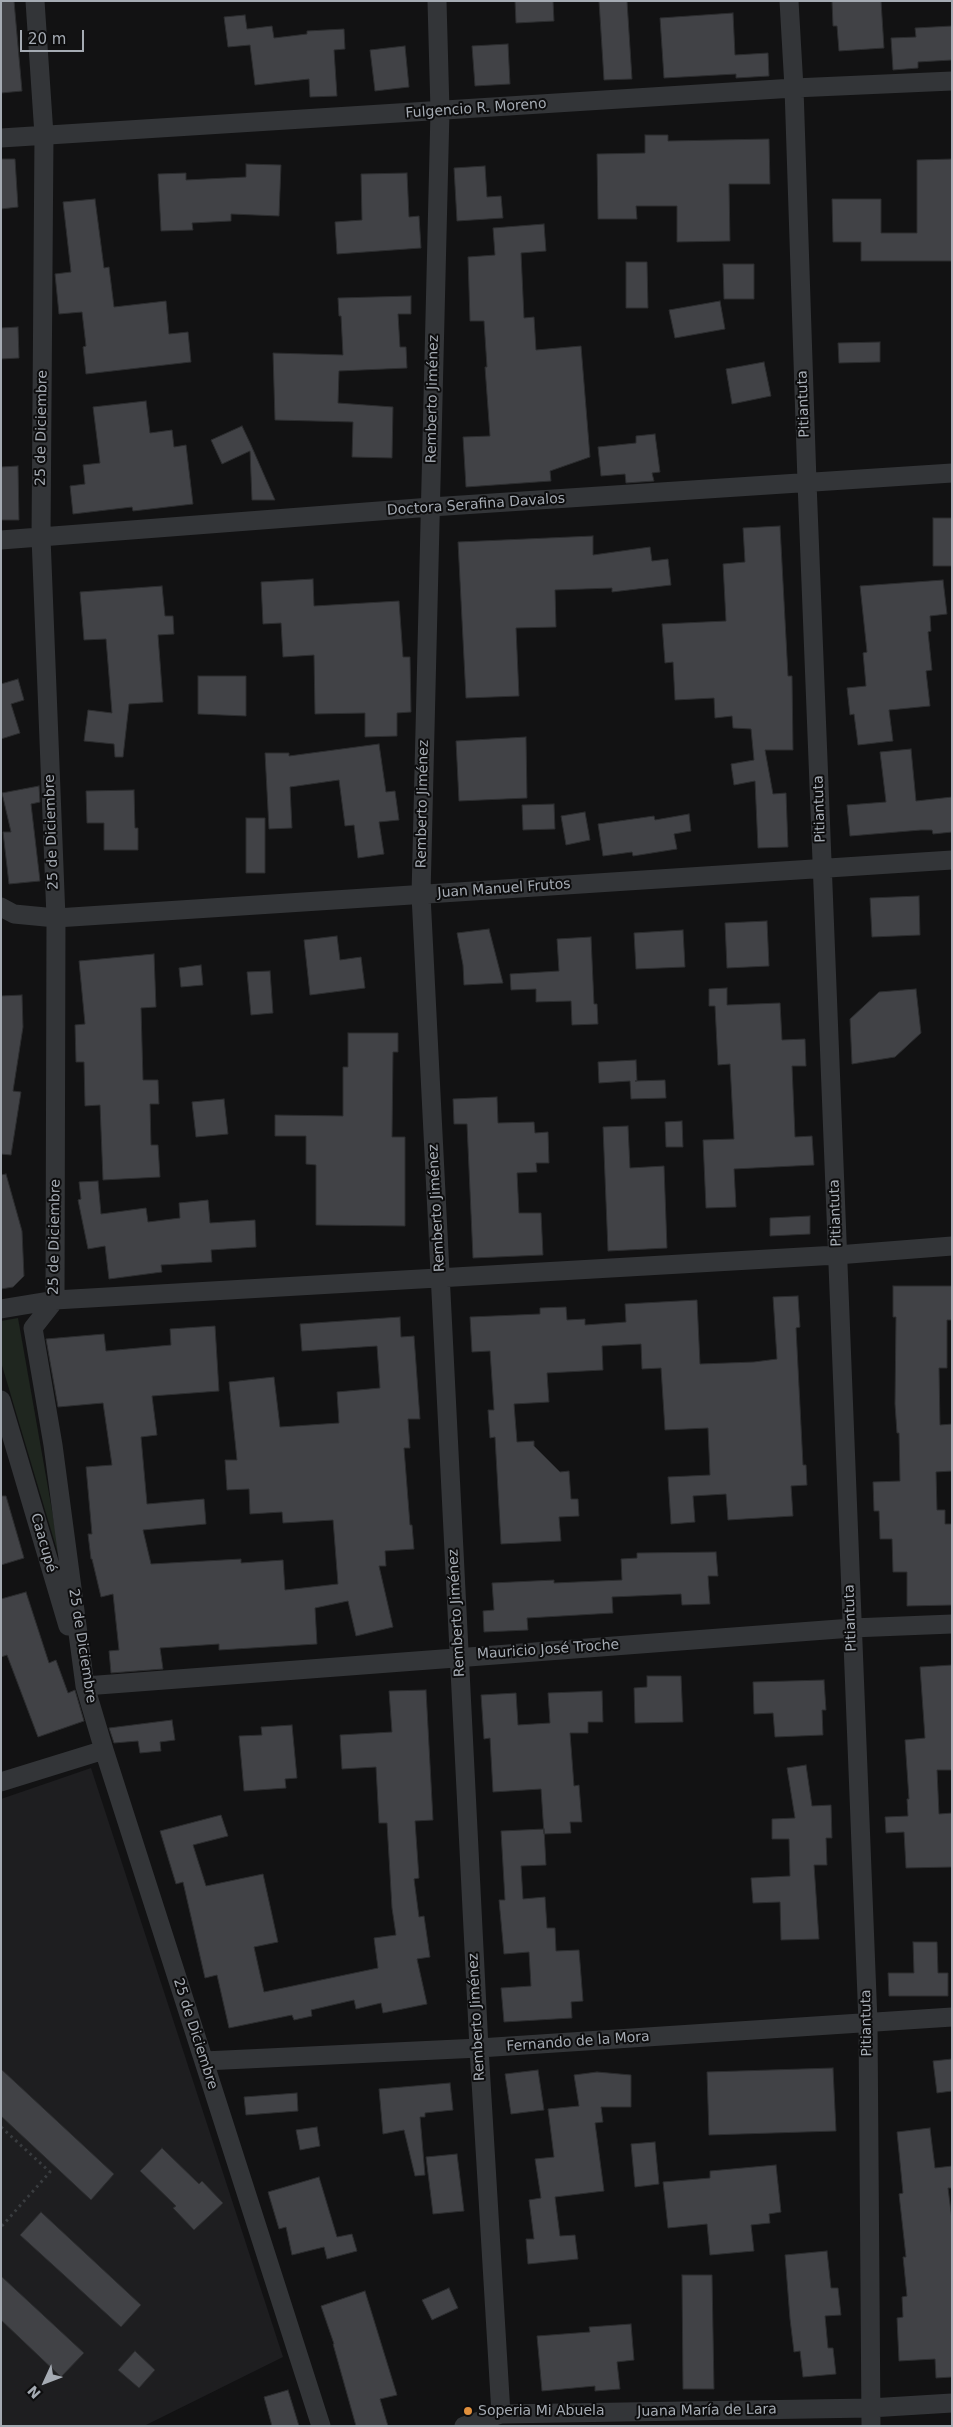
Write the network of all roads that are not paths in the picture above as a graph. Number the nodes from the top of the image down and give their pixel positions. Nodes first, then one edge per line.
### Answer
1 (35, 1) edge
2 (437, 1) edge
3 (788, 1) edge
4 (952, 81) edge
5 (794, 88) junction
6 (440, 111) junction
7 (44, 135) junction
8 (1, 138) edge
9 (952, 473) edge
10 (807, 482) junction
11 (431, 507) junction
12 (41, 537) junction
13 (1, 540) edge
14 (952, 860) edge
15 (822, 868) junction
16 (421, 895) junction
17 (1, 907) edge
18 (56, 918) junction
19 (952, 1246) edge
20 (837, 1255) junction
21 (440, 1277) junction
22 (55, 1300) junction
23 (1, 1309) edge
24 (1, 1400) edge
25 (952, 1624) edge
26 (852, 1628) junction
27 (460, 1657) junction
28 (85, 1686) junction
29 (104, 1750) junction
30 (1, 1782) edge
31 (952, 2017) edge
32 (868, 2022) junction
33 (479, 2048) junction
34 (204, 2061) junction
35 (952, 2403) edge
36 (501, 2414) junction
37 (871, 2417) edge
38 (601, 2419) edge
39 (321, 2426) edge
40 (464, 2426) edge

1 - 7 street, 25 de Diciembre
2 - 6 street, Remberto Jiménez
3 - 5 street, Pitiantuta
4 - 5 street, Fulgencio R. Moreno
5 - 6 street, Fulgencio R. Moreno
5 - 10 street, Pitiantuta
6 - 7 street, Fulgencio R. Moreno
6 - 11 street, Remberto Jiménez
7 - 8 street, Fulgencio R. Moreno
7 - 12 street, 25 de Diciembre
9 - 10 street, Doctora Serafina Davalos
10 - 11 street, Doctora Serafina Davalos
10 - 15 street, Pitiantuta
11 - 12 street, Doctora Serafina Davalos
11 - 16 street, Remberto Jiménez
12 - 13 street, Doctora Serafina Davalos
12 - 18 street, 25 de Diciembre
14 - 15 street, Juan Manuel Frutos
15 - 16 street, Juan Manuel Frutos
15 - 20 street, Pitiantuta
16 - 18 street, Juan Manuel Frutos
16 - 21 street, Remberto Jiménez
17 - 18 street, Juan Manuel Frutos
18 - 22 street, 25 de Diciembre
19 - 20 street
20 - 21 street
20 - 26 street, Pitiantuta
21 - 22 street
21 - 27 street, Remberto Jiménez
22 - 23 street
22 - 28 street, 25 de Diciembre
24 - 28 street, Caacupé
25 - 26 street, Mauricio José Troche
26 - 27 street, Mauricio José Troche
26 - 32 street, Pitiantuta
27 - 28 street, Mauricio José Troche
27 - 33 street, Remberto Jiménez
28 - 29 street, 25 de Diciembre
29 - 30 street
29 - 34 street, 25 de Diciembre
31 - 32 street, Fernando de la Mora
32 - 33 street, Fernando de la Mora
32 - 37 street, Pitiantuta
33 - 34 street, Fernando de la Mora
33 - 36 street, Remberto Jiménez
34 - 39 street, 25 de Diciembre
35 - 37 street, Juana María de Lara
36 - 38 street, Juana María de Lara
36 - 40 street, Juana María de Lara
37 - 38 street, Juana María de Lara

